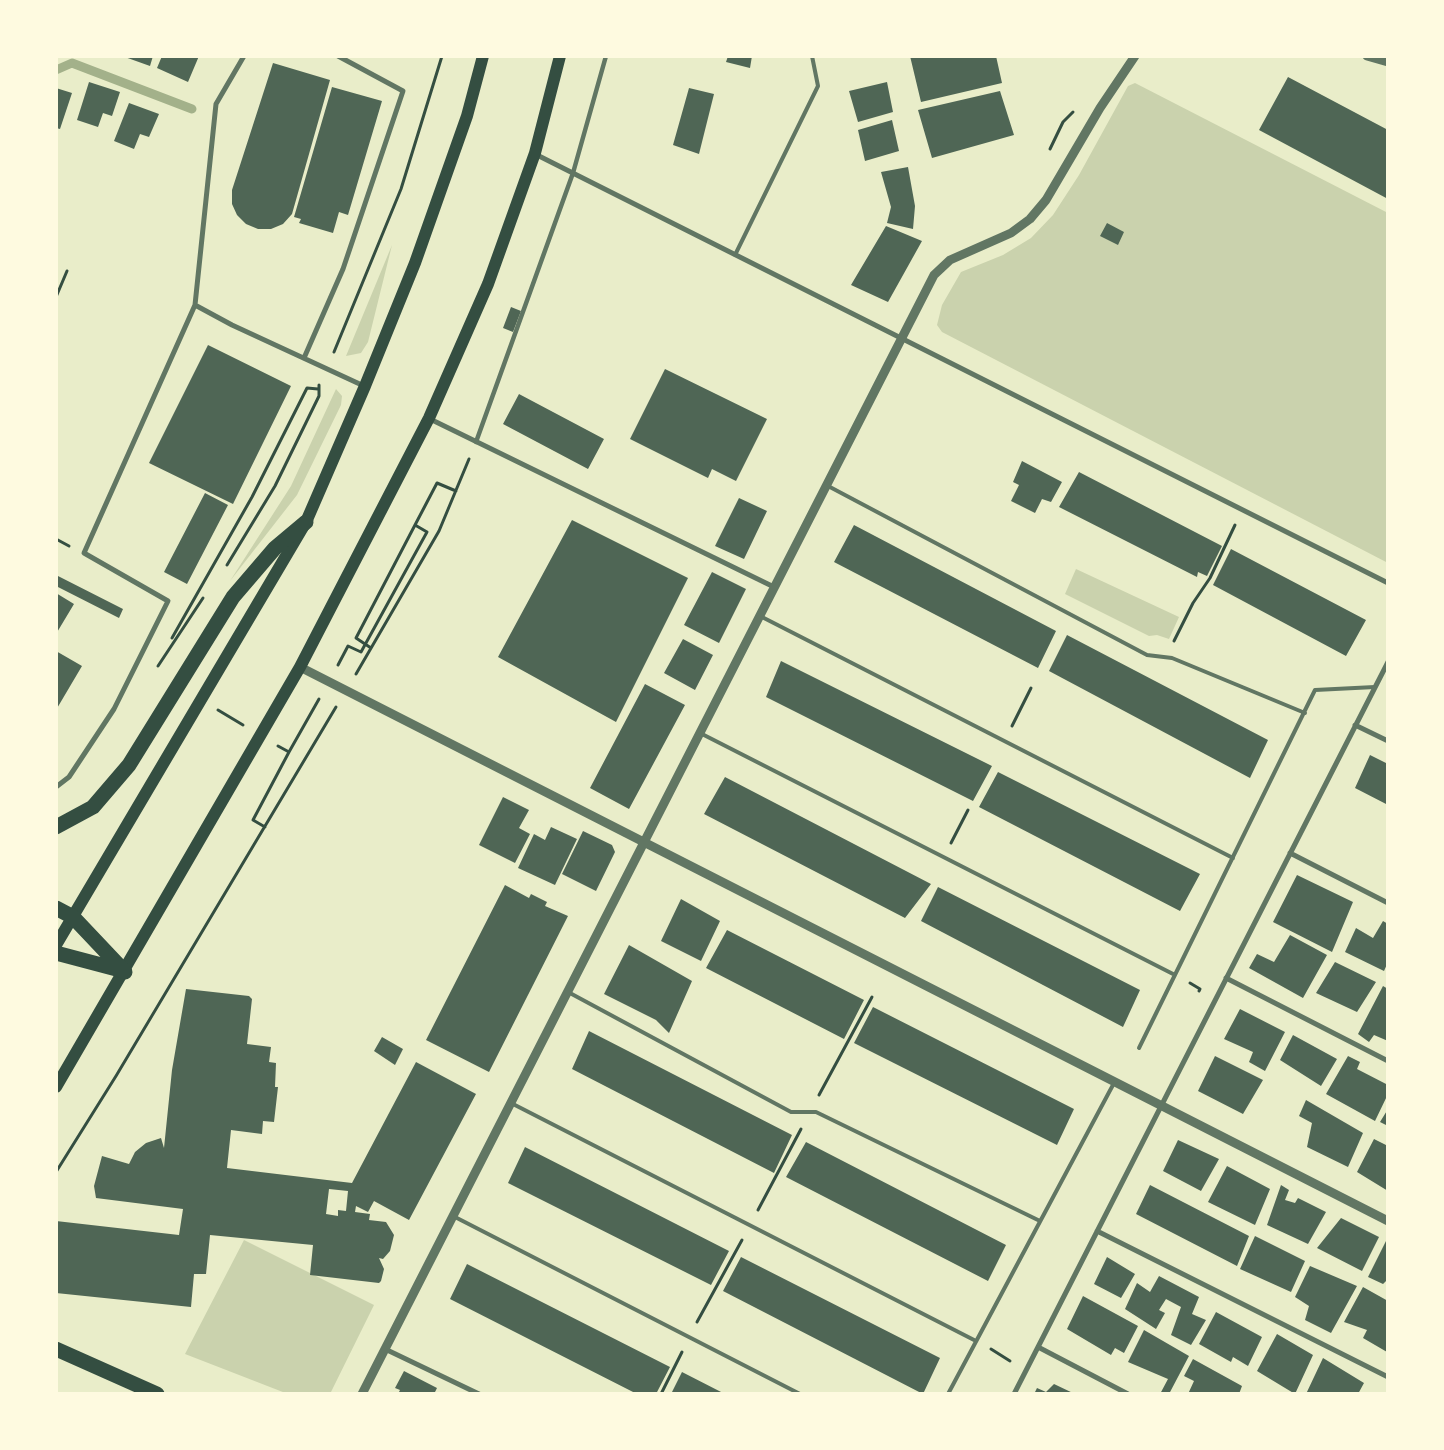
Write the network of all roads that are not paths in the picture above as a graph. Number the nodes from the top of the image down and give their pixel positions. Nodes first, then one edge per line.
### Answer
1 (244, 56) edge
2 (338, 56) edge
3 (483, 56) edge
4 (560, 56) edge
5 (606, 56) edge
6 (812, 56) edge
7 (1136, 56) edge
8 (1367, 56) edge
9 (1388, 62) edge
10 (534, 153) junction
11 (573, 173) junction
12 (735, 255) junction
13 (195, 305) junction
14 (900, 338) junction
15 (304, 358) junction
16 (365, 386) junction
17 (429, 418) junction
18 (476, 442) junction
19 (826, 485) junction
20 (306, 522) junction
21 (1388, 583) edge
22 (774, 587) junction
23 (760, 616) junction
24 (1388, 662) edge
25 (300, 667) junction
26 (1375, 687) junction
27 (1305, 712) junction
28 (1355, 725) junction
29 (700, 733) junction
30 (1388, 741) edge
31 (56, 787) edge
32 (56, 826) edge
33 (645, 843) junction
34 (1290, 853) junction
35 (1233, 858) junction
36 (1388, 903) edge
37 (56, 908) edge
38 (73, 917) junction
39 (56, 945) edge
40 (56, 953) edge
41 (125, 972) junction
42 (1175, 975) junction
43 (1226, 978) junction
44 (568, 992) junction
45 (1139, 1048) dead end
46 (1388, 1061) edge
47 (1114, 1081) junction
48 (56, 1087) edge
49 (511, 1103) junction
50 (1161, 1105) junction
51 (453, 1216) junction
52 (1040, 1221) junction
53 (1388, 1221) edge
54 (1097, 1231) junction
55 (976, 1341) junction
56 (1038, 1347) junction
57 (56, 1348) edge
58 (384, 1348) junction
59 (56, 1355) edge
60 (1388, 1377) edge
61 (150, 1394) edge
62 (156, 1394) edge
63 (362, 1394) edge
64 (479, 1394) edge
65 (800, 1394) edge
66 (948, 1394) edge
67 (1014, 1394) edge
68 (1128, 1394) edge

1 - 13 street
2 - 15 street
3 - 16 main road
4 - 10 main road
5 - 11 street
6 - 12 lane
7 - 14 street
8 - 9 street
10 - 11 street
10 - 17 main road
11 - 12 street
11 - 18 street
12 - 14 street
13 - 15 street
13 - 31 street
14 - 19 street
14 - 21 street
15 - 16 street
16 - 20 main road
17 - 18 street
17 - 25 main road
18 - 22 street
19 - 22 street
19 - 27 lane
20 - 32 highway
20 - 38 main road
22 - 23 street
23 - 29 street
23 - 35 lane
24 - 26 street
25 - 33 street
25 - 41 main road
26 - 27 lane
26 - 28 street
27 - 35 lane
28 - 30 street
28 - 34 street
29 - 33 street
29 - 42 lane
33 - 44 street
33 - 47 street
34 - 36 street
34 - 43 street
35 - 42 lane
37 - 38 highway
38 - 39 main road
38 - 41 highway
40 - 41 highway
41 - 48 main road
42 - 45 lane
43 - 46 street
43 - 50 street
44 - 49 street
44 - 52 lane
47 - 50 street
47 - 52 lane
49 - 51 street
49 - 55 lane
50 - 53 street
50 - 54 street
51 - 58 street
51 - 65 lane
52 - 55 lane
54 - 56 street
54 - 60 street
55 - 66 lane
56 - 67 street
56 - 68 street
57 - 62 highway
58 - 63 street
58 - 64 street
59 - 61 highway

